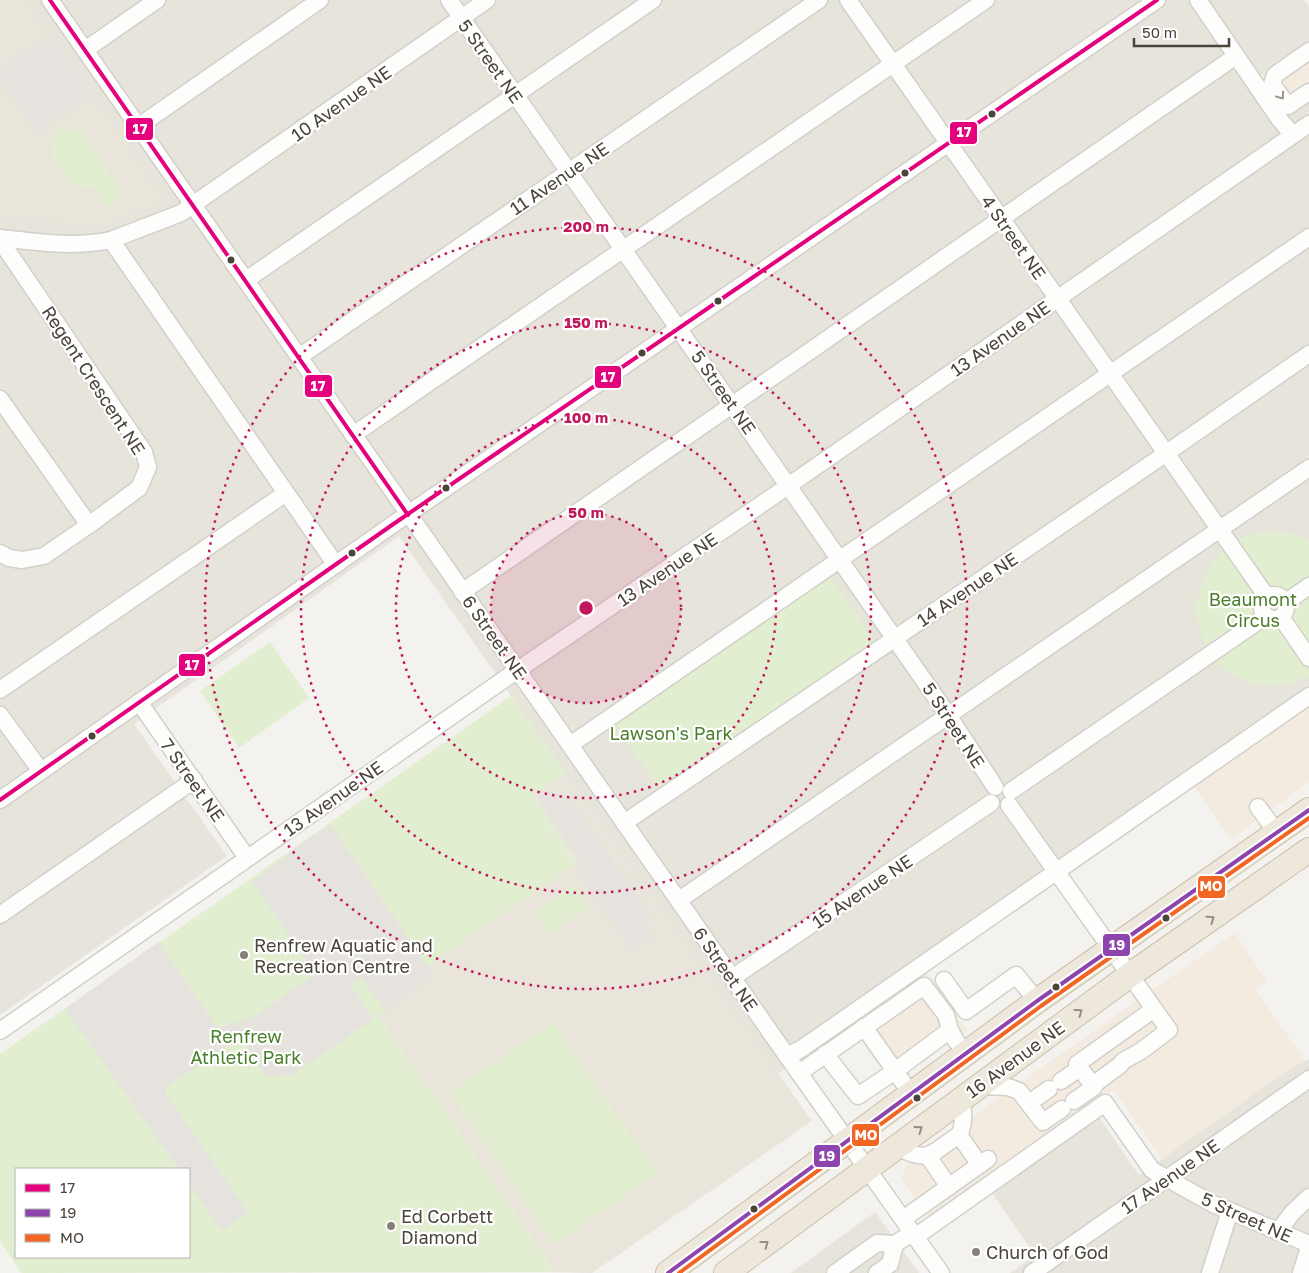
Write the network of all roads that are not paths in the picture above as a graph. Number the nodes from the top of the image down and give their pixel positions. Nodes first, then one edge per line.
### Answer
1 (50, 0) edge
2 (157, 0) edge
3 (320, 0) edge
4 (449, 0) edge
5 (487, 0) edge
6 (653, 0) edge
7 (819, 0) edge
8 (848, 0) edge
9 (986, 0) edge
10 (1198, 0) edge
11 (1150, 2) edge
12 (462, 18) junction
13 (85, 50) junction
14 (1309, 51) edge
15 (1236, 56) junction
16 (893, 64) junction
17 (1309, 92) edge
18 (515, 95) junction
19 (1309, 124) edge
20 (139, 126) junction
21 (1293, 135) junction
22 (948, 144) junction
23 (568, 172) junction
24 (194, 205) junction
25 (1001, 219) junction
26 (1309, 237) edge
27 (0, 239) edge
28 (111, 240) junction
29 (624, 250) junction
30 (246, 280) junction
31 (1057, 298) junction
32 (679, 329) junction
33 (1309, 354) edge
34 (299, 357) junction
35 (1111, 374) junction
36 (0, 399) edge
37 (733, 405) junction
38 (353, 435) junction
39 (1166, 453) junction
40 (1309, 468) edge
41 (789, 486) junction
42 (286, 493) junction
43 (408, 515) junction
44 (89, 525) junction
45 (1220, 529) junction
46 (0, 552) edge
47 (840, 560) junction
48 (336, 565) junction
49 (1309, 586) edge
50 (462, 592) junction
51 (1277, 612) junction
52 (895, 638) junction
53 (1309, 658) edge
54 (518, 670) junction
55 (0, 690) edge
56 (1309, 696) edge
57 (139, 702) junction
58 (948, 714) junction
59 (0, 715) edge
60 (570, 745) junction
61 (41, 771) junction
62 (194, 780) junction
63 (1005, 794) junction
64 (0, 800) edge
65 (1258, 807) dead end
66 (1309, 810) edge
67 (624, 822) junction
68 (1277, 833) junction
69 (1309, 850) edge
70 (247, 858) junction
71 (1056, 870) junction
72 (679, 900) junction
73 (0, 915) edge
74 (1112, 949) junction
75 (1130, 975) junction
76 (732, 978) junction
77 (944, 980) dead end
78 (1037, 1001) junction
79 (1154, 1009) junction
80 (864, 1027) junction
81 (950, 1030) junction
82 (0, 1031) edge
83 (966, 1053) junction
84 (825, 1054) junction
85 (787, 1056) junction
86 (1080, 1068) junction
87 (895, 1071) junction
88 (798, 1073) junction
89 (1309, 1079) edge
90 (1092, 1085) junction
91 (970, 1092) junction
92 (912, 1094) junction
93 (1029, 1104) junction
94 (959, 1135) junction
95 (847, 1141) junction
96 (896, 1147) junction
97 (928, 1156) junction
98 (866, 1168) junction
99 (1167, 1178) junction
100 (950, 1187) junction
101 (1309, 1197) edge
102 (1230, 1211) junction
103 (902, 1219) junction
104 (1278, 1232) junction
105 (914, 1235) junction
106 (895, 1244) junction
107 (1309, 1246) edge
108 (1208, 1270) edge
109 (668, 1273) edge
110 (726, 1273) edge
111 (834, 1273) edge
112 (877, 1273) edge
113 (941, 1273) edge
114 (1032, 1273) edge
115 (1300, 1273) edge

1 - 13 street, 6 Street NE
2 - 13 street
3 - 20 street
4 - 12 street, 5 Street NE
5 - 12 street, 10 Avenue NE
6 - 18 street
7 - 23 street, 11 Avenue NE
8 - 16 street, 4 Street NE
9 - 16 street
10 - 15 street
11 - 22 street
12 - 18 street, 5 Street NE
12 - 24 street, 10 Avenue NE
13 - 20 street, 6 Street NE
14 -> 17 street
15 - 21 street
15 - 25 street
16 - 22 street, 4 Street NE
16 - 29 street
18 - 23 street, 5 Street NE
18 - 30 street
19 - 21 street, 13 Avenue NE
20 - 24 street, 6 Street NE
21 - 31 street, 13 Avenue NE
22 - 25 street, 4 Street NE
22 - 32 street
23 - 29 street, 5 Street NE
23 - 34 street, 11 Avenue NE
24 - 28 street, 10 Avenue NE
24 - 30 street, 6 Street NE
25 - 31 street, 4 Street NE
25 - 37 street
26 - 35 street
27 - 28 street, 10 Avenue NE
27 - 44 street, Regent Crescent NE
28 - 42 street
29 - 32 street, 5 Street NE
29 - 38 street
30 - 34 street, 6 Street NE
31 - 35 street, 4 Street NE
31 - 41 street, 13 Avenue NE
32 - 37 street, 5 Street NE
32 - 43 street
33 - 39 street, 14 Avenue NE
34 - 38 street, 6 Street NE
35 - 39 street, 4 Street NE
35 - 47 street
36 - 44 street
37 - 41 street, 5 Street NE
37 - 50 street
38 - 43 street, 6 Street NE
39 - 45 street, 4 Street NE
39 - 52 street, 14 Avenue NE
40 - 45 street
41 - 47 street, 5 Street NE
41 - 54 street, 13 Avenue NE
42 - 48 street
42 - 55 street
43 - 48 street
43 - 50 street, 6 Street NE
44 - 46 street, Regent Crescent NE
45 - 51 street, 4 Street NE
45 - 58 street
47 - 52 street, 5 Street NE
47 - 60 street
48 - 57 street
49 - 51 street
50 - 54 street, 6 Street NE
51 - 53 street
51 - 63 street
52 - 58 street, 5 Street NE
52 - 67 street, 14 Avenue NE
54 - 60 street, 6 Street NE
54 - 70 street, 13 Avenue NE
56 - 71 street
57 - 61 street
57 - 62 street, 7 Street NE
58 - 63 street, 5 Street NE
58 - 72 street
59 - 61 street
60 - 67 street, 6 Street NE
61 - 64 street
62 - 70 street, 7 Street NE
62 - 73 street
63 - 71 street, 5 Street NE
63 - 76 street, 15 Avenue NE
65 - 68 street
66 - 68 highway, 16 Avenue NE
67 - 72 street, 6 Street NE
68 - 74 highway, 16 Avenue NE
75 -> 69 highway, 16 Avenue NE
70 - 82 street, 13 Avenue NE
71 - 74 street, 5 Street NE
71 - 85 street
72 - 76 street, 6 Street NE
74 - 75 street, 5 Street NE
74 - 78 highway, 16 Avenue NE
75 - 79 street, 5 Street NE
91 -> 75 highway, 16 Avenue NE
76 - 85 street, 6 Street NE
77 - 78 street
78 - 83 highway, 16 Avenue NE
79 - 86 street
79 - 90 street, 5 Street NE
80 - 81 street
80 - 84 street
80 - 87 street
81 - 83 street
81 - 87 street
83 - 92 highway, 16 Avenue NE
84 - 87 street
84 - 88 street
85 - 88 street, 6 Street NE
86 - 90 street
86 - 93 street
87 - 92 street
88 - 95 street, 6 Street NE
89 - 99 street, 17 Avenue NE
90 - 93 street
91 - 93 street
91 - 94 street
96 -> 91 highway, 16 Avenue NE
92 - 95 highway, 16 Avenue NE
94 - 97 street
94 - 100 street
95 - 98 street, 6 Street NE
95 - 109 highway, 16 Avenue NE
96 - 97 street
96 - 98 highway, 16 Avenue NE
97 - 100 street
98 - 103 street, 6 Street NE
110 -> 98 highway, 16 Avenue NE
99 - 102 street, 5 Street NE
99 - 105 street, 5 Street NE
99 - 114 street, 17 Avenue NE
100 - 103 street
101 - 104 street
102 - 104 street, 5 Street NE
102 - 108 street
103 - 105 street, 6 Street NE
104 - 107 street, 5 Street NE
105 - 106 street
105 - 113 street, 6 Street NE
106 - 111 street
106 - 112 street
107 - 115 street

